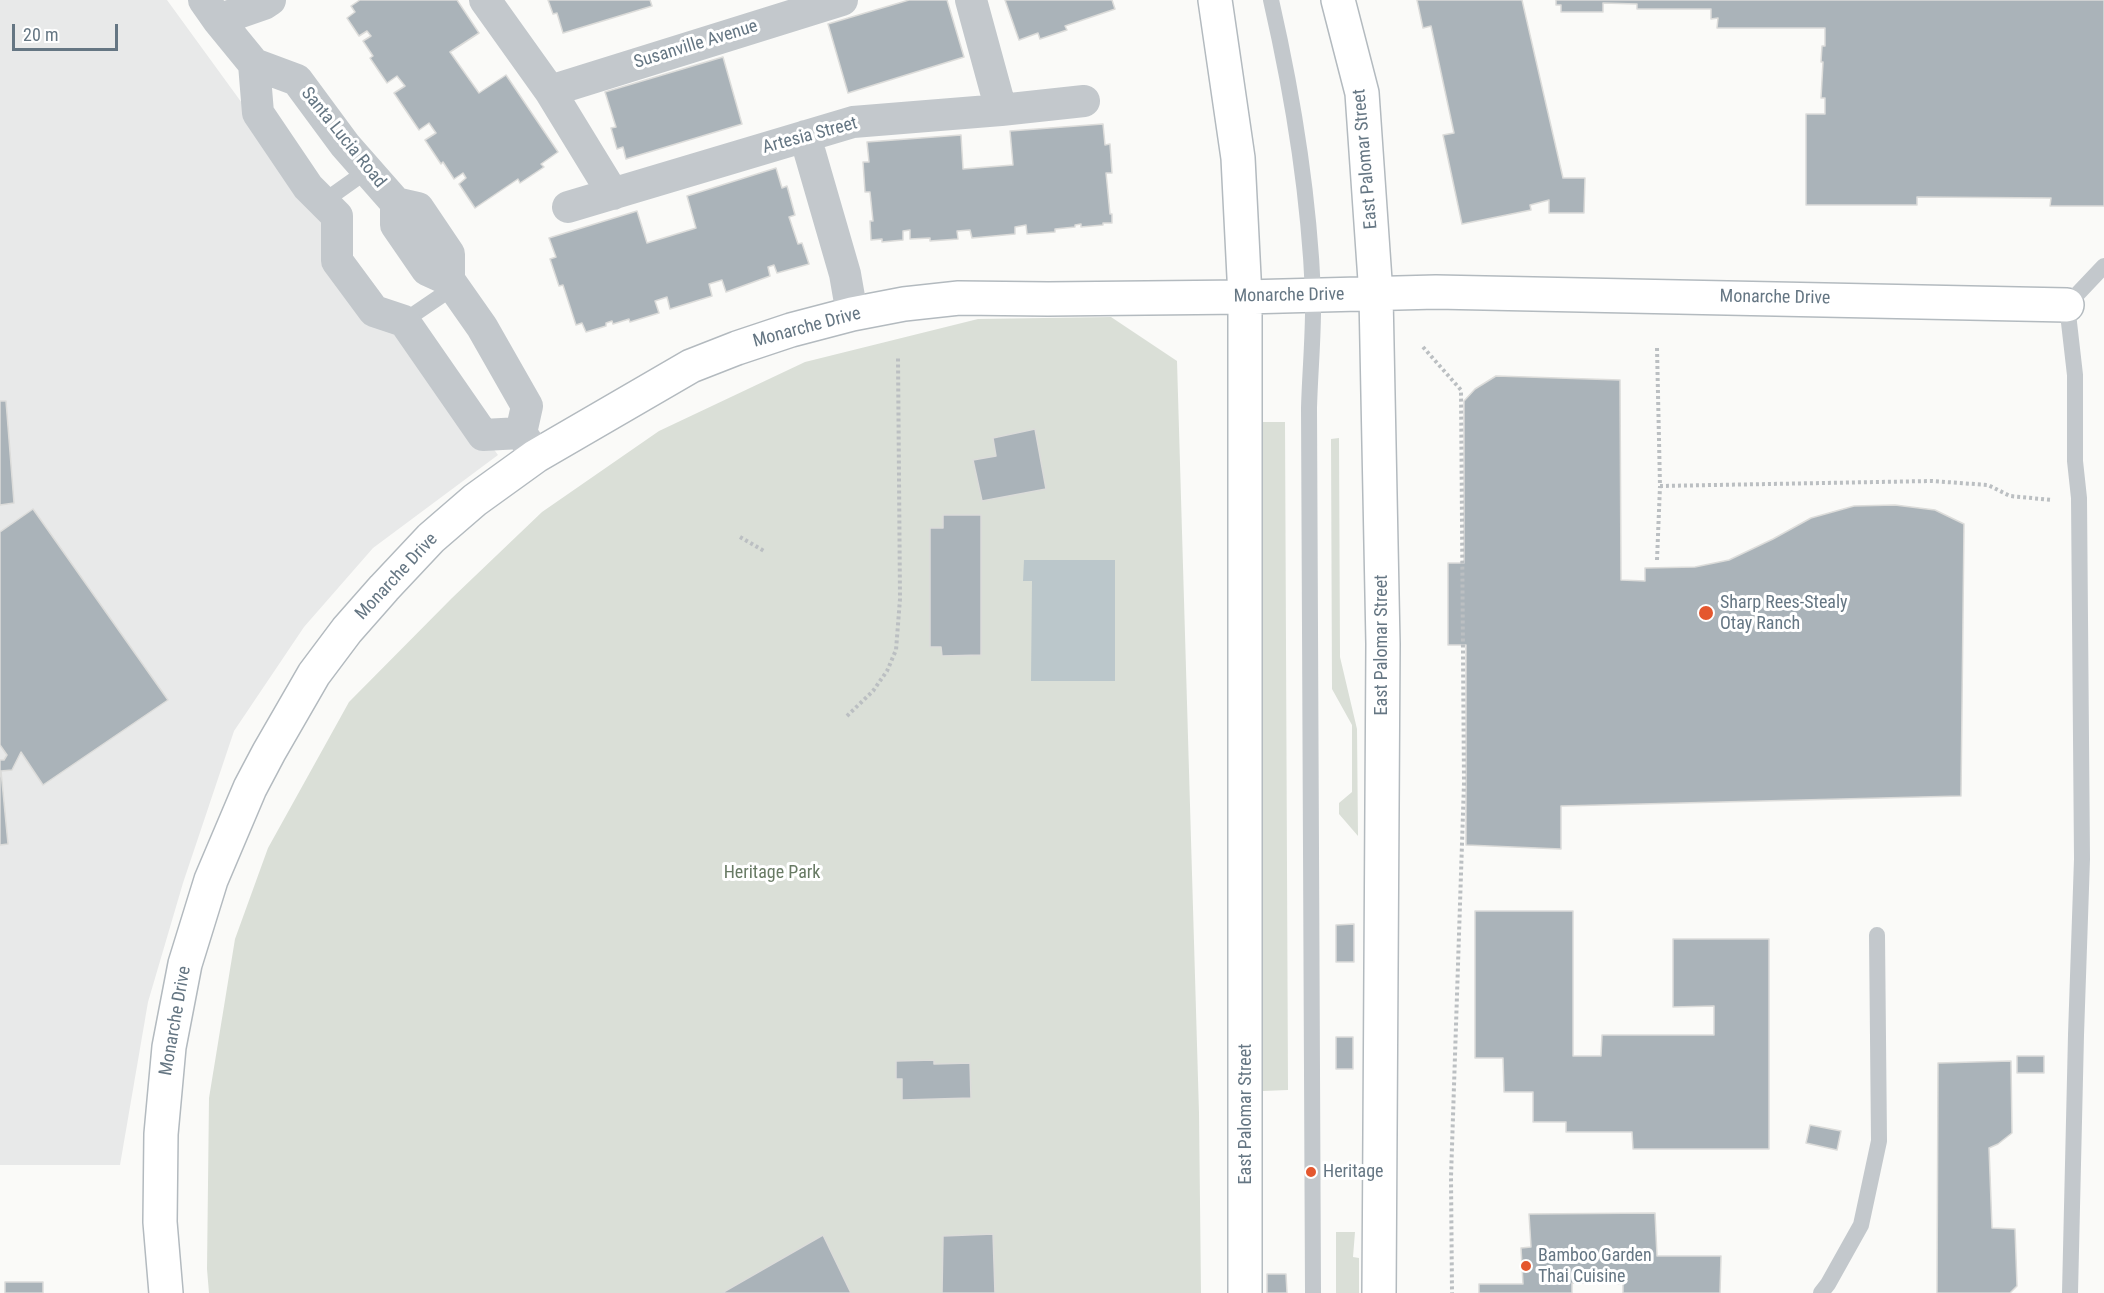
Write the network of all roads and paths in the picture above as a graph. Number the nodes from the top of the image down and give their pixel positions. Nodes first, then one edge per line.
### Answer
1 (270, 0) edge
2 (485, 0) edge
3 (842, 0) edge
4 (970, 0) edge
5 (1215, 0) edge
6 (1271, 0) edge
7 (1338, 0) edge
8 (211, 10) edge
9 (254, 64) junction
10 (550, 91) junction
11 (1084, 101) dead end
12 (1001, 110) junction
13 (805, 136) junction
14 (368, 170) junction
15 (613, 194) junction
16 (323, 202) junction
17 (568, 207) dead end
18 (2104, 266) edge
19 (451, 283) junction
20 (1376, 295) junction
21 (1313, 296) junction
22 (1245, 297) junction
23 (2067, 305) junction
24 (852, 314) junction
25 (404, 321) junction
26 (1423, 347) dead end
27 (1658, 348) dead end
28 (898, 356) dead end
29 (529, 445) junction
30 (1660, 486) junction
31 (2052, 500) dead end
32 (740, 537) dead end
33 (764, 551) dead end
34 (1658, 560) dead end
35 (847, 716) dead end
36 (1877, 935) dead end
37 (166, 1293) edge
38 (1245, 1293) edge
39 (1313, 1293) edge
40 (1379, 1293) edge
41 (1452, 1293) edge
42 (1821, 1293) edge
43 (2070, 1293) edge

1 - 8 street
2 - 10 street
3 - 10 street, Susanville Avenue
4 - 12 street
5 - 22 main road, East Palomar Street
6 - 21 lane
7 - 20 main road, East Palomar Street
8 - 9 street
9 - 14 street, Santa Lucia Road
9 - 16 street
10 - 15 street
11 - 12 street, Artesia Street
12 - 13 street, Artesia Street
13 - 15 street, Artesia Street
13 - 24 street
14 - 16 lane
14 - 19 street, Santa Lucia Road
15 - 17 street, Artesia Street
16 - 25 street
18 - 23 lane
19 - 25 lane
19 - 29 street
20 - 21 main road, Monarche Drive
20 - 23 main road, Monarche Drive
20 - 40 main road, East Palomar Street
21 - 22 main road, Monarche Drive
21 - 39 lane
22 - 24 main road, Monarche Drive
22 - 38 main road, East Palomar Street
23 - 43 lane
24 - 29 main road, Monarche Drive
25 - 29 street
26 - 41 path
27 - 30 path
28 - 35 path
29 - 37 main road, Monarche Drive
30 - 31 path
30 - 34 path
32 - 33 path
36 - 42 lane

